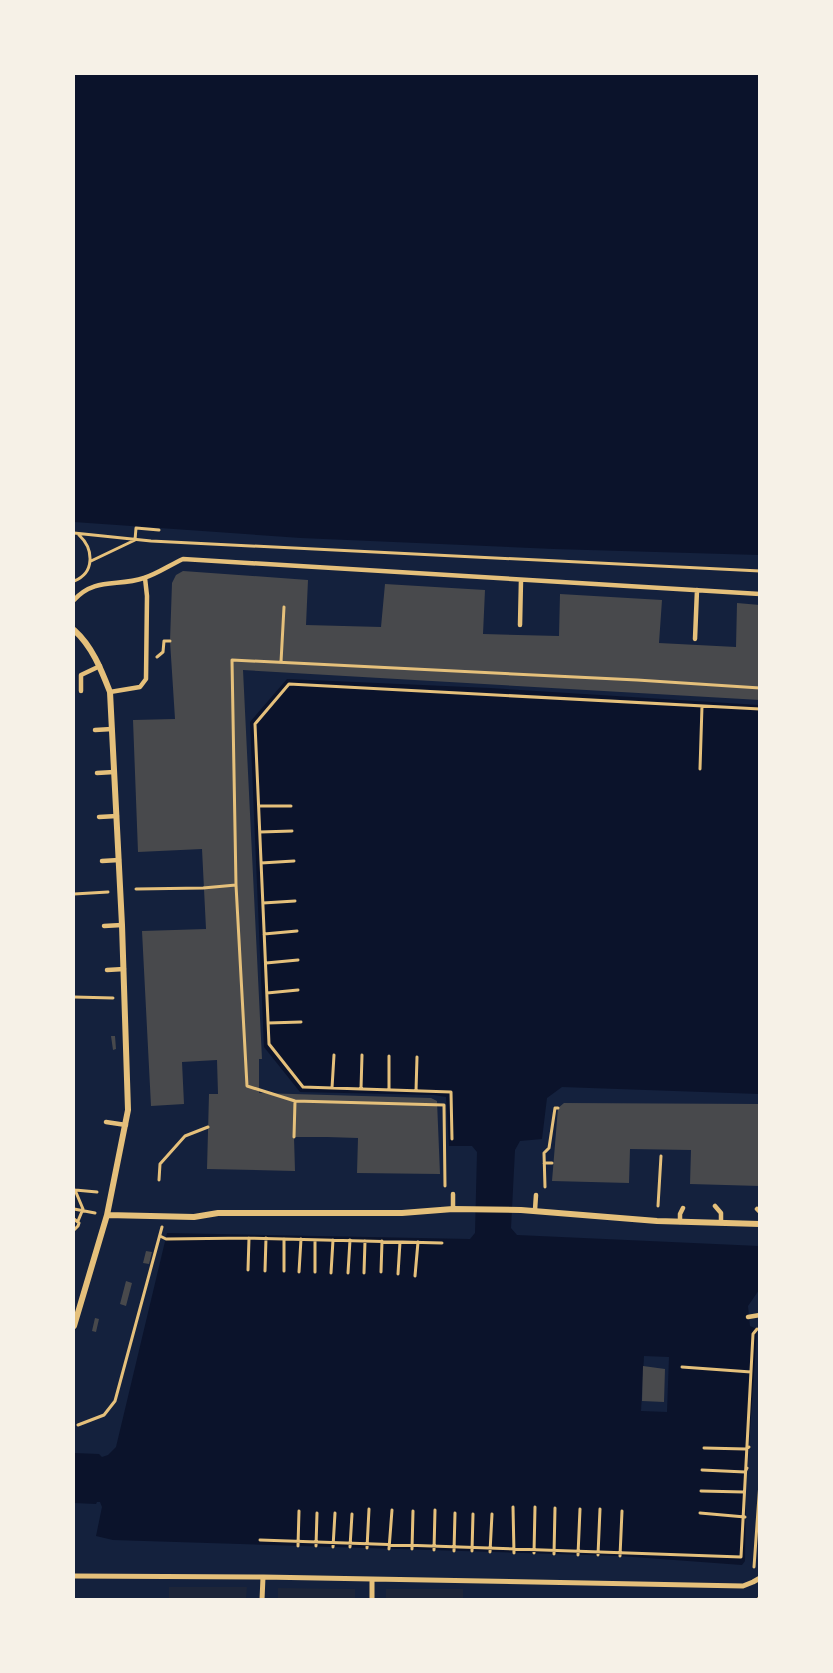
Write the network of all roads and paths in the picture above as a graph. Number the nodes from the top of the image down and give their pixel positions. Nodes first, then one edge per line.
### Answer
1 (159, 530) dead end
2 (76, 533) edge
3 (135, 540) junction
4 (91, 561) junction
5 (759, 571) edge
6 (145, 578) junction
7 (521, 580) junction
8 (74, 581) edge
9 (697, 590) junction
10 (759, 594) edge
11 (74, 600) edge
12 (284, 607) dead end
13 (520, 625) dead end
14 (74, 630) edge
15 (695, 639) dead end
16 (281, 662) junction
17 (100, 666) junction
18 (74, 671) edge
19 (81, 675) junction
20 (759, 688) edge
21 (81, 691) dead end
22 (110, 692) junction
23 (702, 706) junction
24 (759, 709) edge
25 (112, 729) junction
26 (95, 730) dead end
27 (700, 769) dead end
28 (114, 772) junction
29 (97, 773) dead end
30 (259, 806) junction
31 (291, 806) dead end
32 (117, 816) junction
33 (99, 817) dead end
34 (292, 831) dead end
35 (260, 832) junction
36 (119, 860) junction
37 (102, 861) dead end
38 (294, 861) dead end
39 (261, 863) junction
40 (236, 885) junction
41 (136, 889) dead end
42 (108, 892) dead end
43 (74, 894) edge
44 (295, 901) dead end
45 (263, 903) junction
46 (104, 926) dead end
47 (122, 926) junction
48 (297, 931) dead end
49 (264, 934) junction
50 (298, 960) dead end
51 (266, 963) junction
52 (124, 969) junction
53 (107, 970) dead end
54 (297, 990) dead end
55 (267, 993) junction
56 (74, 997) edge
57 (113, 998) dead end
58 (301, 1022) dead end
59 (268, 1023) junction
60 (334, 1055) dead end
61 (362, 1055) dead end
62 (389, 1056) dead end
63 (417, 1057) dead end
64 (332, 1088) junction
65 (361, 1089) junction
66 (389, 1090) junction
67 (416, 1091) junction
68 (295, 1101) junction
69 (558, 1108) dead end
70 (106, 1122) dead end
71 (126, 1125) junction
72 (208, 1127) dead end
73 (294, 1137) dead end
74 (452, 1139) dead end
75 (661, 1156) dead end
76 (552, 1163) dead end
77 (544, 1164) junction
78 (159, 1180) dead end
79 (74, 1190) edge
80 (97, 1192) dead end
81 (441, 1194) dead end
82 (453, 1194) dead end
83 (536, 1195) dead end
84 (545, 1195) dead end
85 (658, 1206) dead end
86 (715, 1206) dead end
87 (683, 1208) dead end
88 (727, 1208) dead end
89 (74, 1209) edge
90 (83, 1209) junction
91 (453, 1209) junction
92 (535, 1210) junction
93 (91, 1213) dead end
94 (721, 1213) junction
95 (107, 1215) junction
96 (76, 1220) edge
97 (680, 1222) junction
98 (721, 1223) junction
99 (759, 1224) edge
100 (162, 1227) dead end
101 (74, 1230) edge
102 (160, 1236) junction
103 (249, 1238) junction
104 (266, 1238) junction
105 (284, 1239) junction
106 (301, 1239) junction
107 (315, 1240) junction
108 (333, 1240) junction
109 (350, 1240) junction
110 (365, 1241) junction
111 (382, 1241) junction
112 (400, 1242) junction
113 (417, 1242) junction
114 (442, 1243) dead end
115 (248, 1270) dead end
116 (265, 1271) dead end
117 (284, 1271) dead end
118 (300, 1272) dead end
119 (315, 1272) dead end
120 (381, 1272) dead end
121 (331, 1273) dead end
122 (348, 1273) dead end
123 (364, 1273) dead end
124 (398, 1274) dead end
125 (416, 1276) dead end
126 (759, 1315) edge
127 (748, 1317) dead end
128 (74, 1326) edge
129 (757, 1329) dead end
130 (682, 1367) dead end
131 (751, 1372) junction
132 (78, 1425) dead end
133 (747, 1448) junction
134 (704, 1449) dead end
135 (702, 1470) dead end
136 (746, 1470) junction
137 (759, 1482) edge
138 (701, 1491) dead end
139 (745, 1491) junction
140 (513, 1507) dead end
141 (535, 1507) dead end
142 (555, 1508) dead end
143 (369, 1509) dead end
144 (580, 1509) dead end
145 (600, 1509) dead end
146 (392, 1510) dead end
147 (435, 1510) dead end
148 (299, 1511) dead end
149 (413, 1511) dead end
150 (622, 1511) dead end
151 (317, 1513) dead end
152 (335, 1513) dead end
153 (455, 1513) dead end
154 (700, 1513) dead end
155 (352, 1514) dead end
156 (473, 1514) dead end
157 (492, 1514) dead end
158 (744, 1516) junction
159 (260, 1540) dead end
160 (298, 1543) junction
161 (316, 1544) junction
162 (333, 1545) junction
163 (350, 1545) junction
164 (389, 1546) junction
165 (412, 1547) junction
166 (368, 1548) dead end
167 (434, 1548) junction
168 (454, 1549) junction
169 (472, 1549) junction
170 (490, 1550) junction
171 (514, 1551) junction
172 (534, 1553) dead end
173 (578, 1553) junction
174 (598, 1553) junction
175 (554, 1554) dead end
176 (620, 1554) junction
177 (74, 1576) edge
178 (263, 1577) junction
179 (759, 1578) edge
180 (372, 1579) junction
181 (753, 1582) junction
182 (262, 1599) edge
183 (372, 1599) edge

1 - 3 path
2 - 3 path
2 - 4 path
3 - 4 path
3 - 5 path
4 - 8 path
6 - 7 lane
6 - 11 lane
6 - 22 lane
7 - 9 lane
7 - 13 lane
9 - 10 lane
9 - 15 lane
12 - 16 path
14 - 17 street
16 - 20 path
16 - 40 path
17 - 19 lane
17 - 22 street
18 - 19 lane
19 - 21 lane
22 - 25 street
23 - 24 path
23 - 27 path
23 - 30 path
25 - 26 lane
25 - 28 street
28 - 29 lane
28 - 32 street
30 - 31 path
30 - 35 path
32 - 33 lane
32 - 36 street
34 - 35 path
35 - 39 path
36 - 37 lane
36 - 47 street
38 - 39 path
39 - 45 path
40 - 41 path
40 - 68 path
42 - 43 path
44 - 45 path
45 - 49 path
46 - 47 lane
47 - 52 street
48 - 49 path
49 - 51 path
50 - 51 path
51 - 55 path
52 - 53 lane
52 - 71 street
54 - 55 path
55 - 59 path
56 - 57 path
58 - 59 path
59 - 64 path
60 - 64 path
61 - 65 path
62 - 66 path
63 - 67 path
64 - 65 path
65 - 66 path
66 - 67 path
67 - 74 path
68 - 73 path
68 - 81 path
69 - 77 path
70 - 71 lane
71 - 95 street
72 - 78 path
75 - 85 path
76 - 77 path
77 - 84 path
79 - 80 path
79 - 90 path
82 - 91 lane
83 - 92 lane
86 - 94 lane
87 - 97 lane
88 - 94 lane
89 - 90 path
90 - 93 path
90 - 96 path
91 - 92 street
91 - 95 street
92 - 97 street
94 - 98 lane
95 - 128 street
96 - 101 path
97 - 98 street
98 - 99 street
100 - 102 path
102 - 103 path
102 - 132 path
103 - 104 path
103 - 115 path
104 - 105 path
104 - 116 path
105 - 106 path
105 - 117 path
106 - 107 path
106 - 118 path
107 - 108 path
107 - 119 path
108 - 109 path
108 - 121 path
109 - 110 path
109 - 122 path
110 - 111 path
110 - 123 path
111 - 112 path
111 - 120 path
112 - 113 path
112 - 124 path
113 - 114 path
113 - 125 path
126 - 127 lane
129 - 131 path
130 - 131 path
131 - 133 path
133 - 134 path
133 - 136 path
135 - 136 path
136 - 139 path
137 - 181 path
138 - 139 path
139 - 158 path
140 - 171 path
141 - 172 path
142 - 175 path
143 - 166 path
144 - 173 path
145 - 174 path
146 - 164 path
147 - 167 path
148 - 160 path
149 - 165 path
150 - 176 path
151 - 161 path
152 - 162 path
153 - 168 path
154 - 158 path
155 - 163 path
156 - 169 path
157 - 170 path
158 - 176 path
159 - 160 path
160 - 161 path
161 - 162 path
162 - 163 path
163 - 164 path
164 - 165 path
165 - 167 path
167 - 168 path
168 - 169 path
169 - 170 path
170 - 171 path
171 - 173 path
173 - 174 path
174 - 176 path
177 - 178 street
178 - 180 street
178 - 182 street
179 - 181 street
180 - 181 street
180 - 183 street

